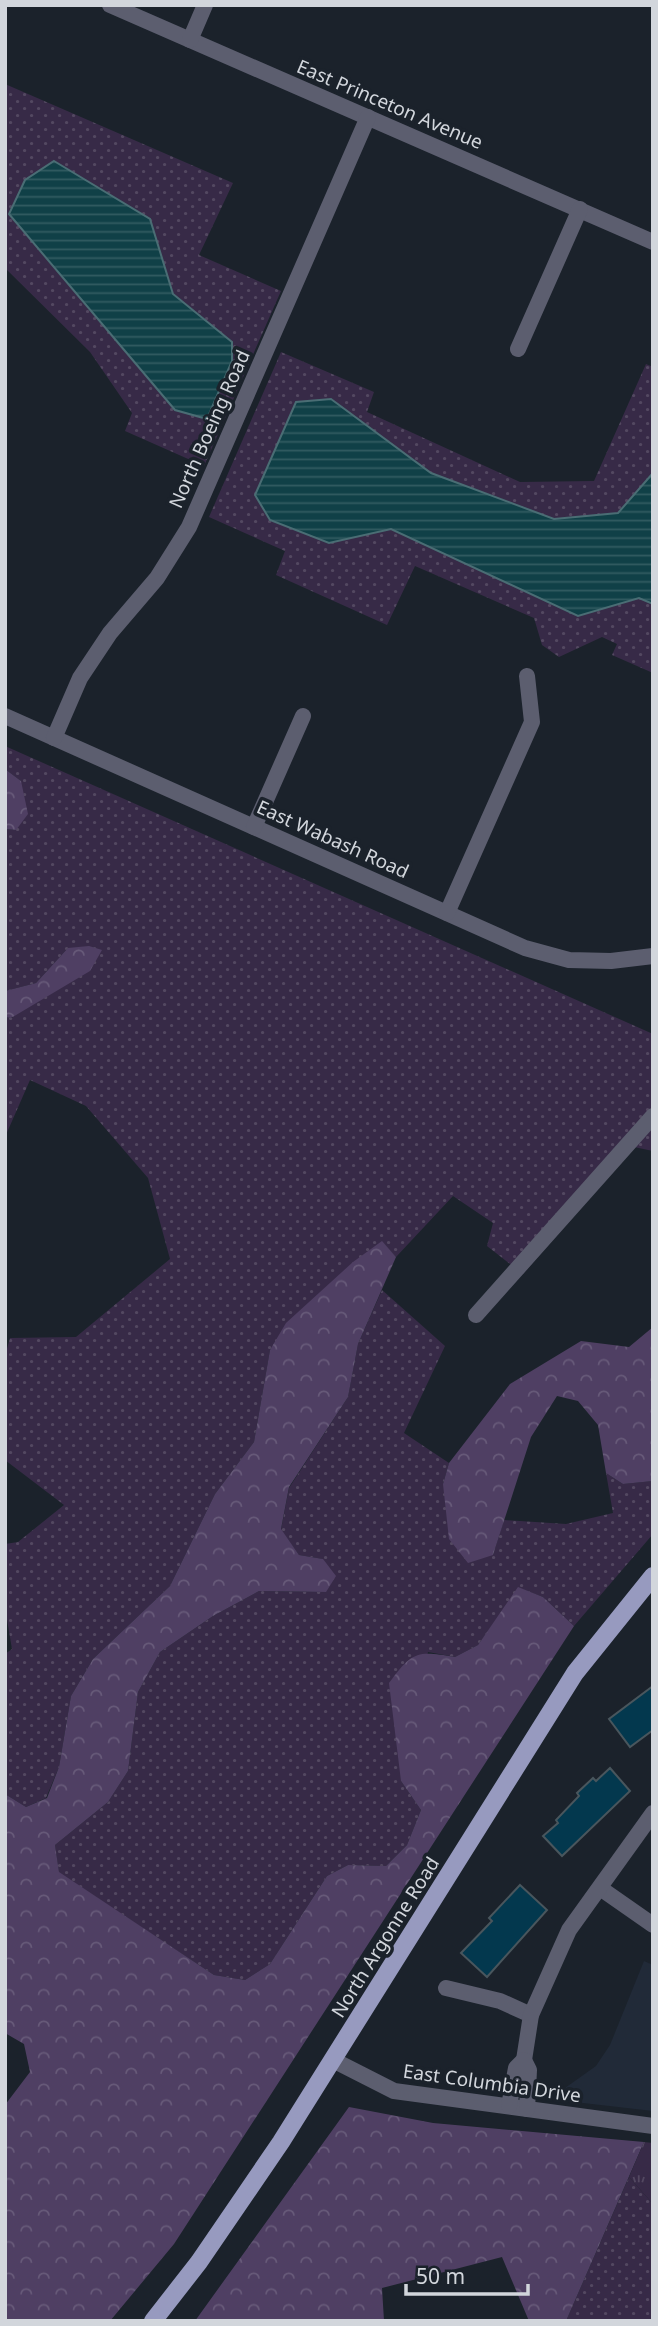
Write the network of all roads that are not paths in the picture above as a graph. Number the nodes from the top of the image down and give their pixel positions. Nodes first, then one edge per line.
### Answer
1 (110, 5) edge
2 (205, 5) edge
3 (190, 40) junction
4 (368, 117) junction
5 (580, 209) junction
6 (653, 242) edge
7 (518, 349) dead end
8 (527, 676) dead end
9 (5, 716) edge
10 (303, 716) dead end
11 (54, 738) junction
12 (254, 827) junction
13 (447, 913) junction
14 (653, 956) edge
15 (653, 1116) edge
16 (476, 1315) dead end
17 (653, 1576) edge
18 (653, 1813) edge
19 (647, 1834) edge
20 (600, 1888) junction
21 (653, 1926) edge
22 (446, 1988) dead end
23 (531, 2015) junction
24 (333, 2060) junction
25 (524, 2060) junction
26 (509, 2106) junction
27 (527, 2109) junction
28 (653, 2126) edge
29 (153, 2321) edge

1 - 3 street, East Princeton Avenue
2 - 3 street
3 - 4 street, East Princeton Avenue
4 - 5 street, East Princeton Avenue
4 - 11 street, North Boeing Road
5 - 6 street, East Princeton Avenue
5 - 7 street
8 - 13 street
9 - 11 street, East Wabash Road
10 - 12 street
11 - 12 street, East Wabash Road
12 - 13 street, East Wabash Road
13 - 14 street, East Wabash Road
15 - 16 street
17 - 24 main road, North Argonne Road
18 - 19 street
19 - 20 street
20 - 21 street
20 - 23 street
22 - 23 street
23 - 25 street
24 - 26 street, East Columbia Drive
24 - 29 main road, North Argonne Road
25 - 26 street
25 - 27 street
26 - 27 street, East Columbia Drive
27 - 28 street, East Columbia Drive

